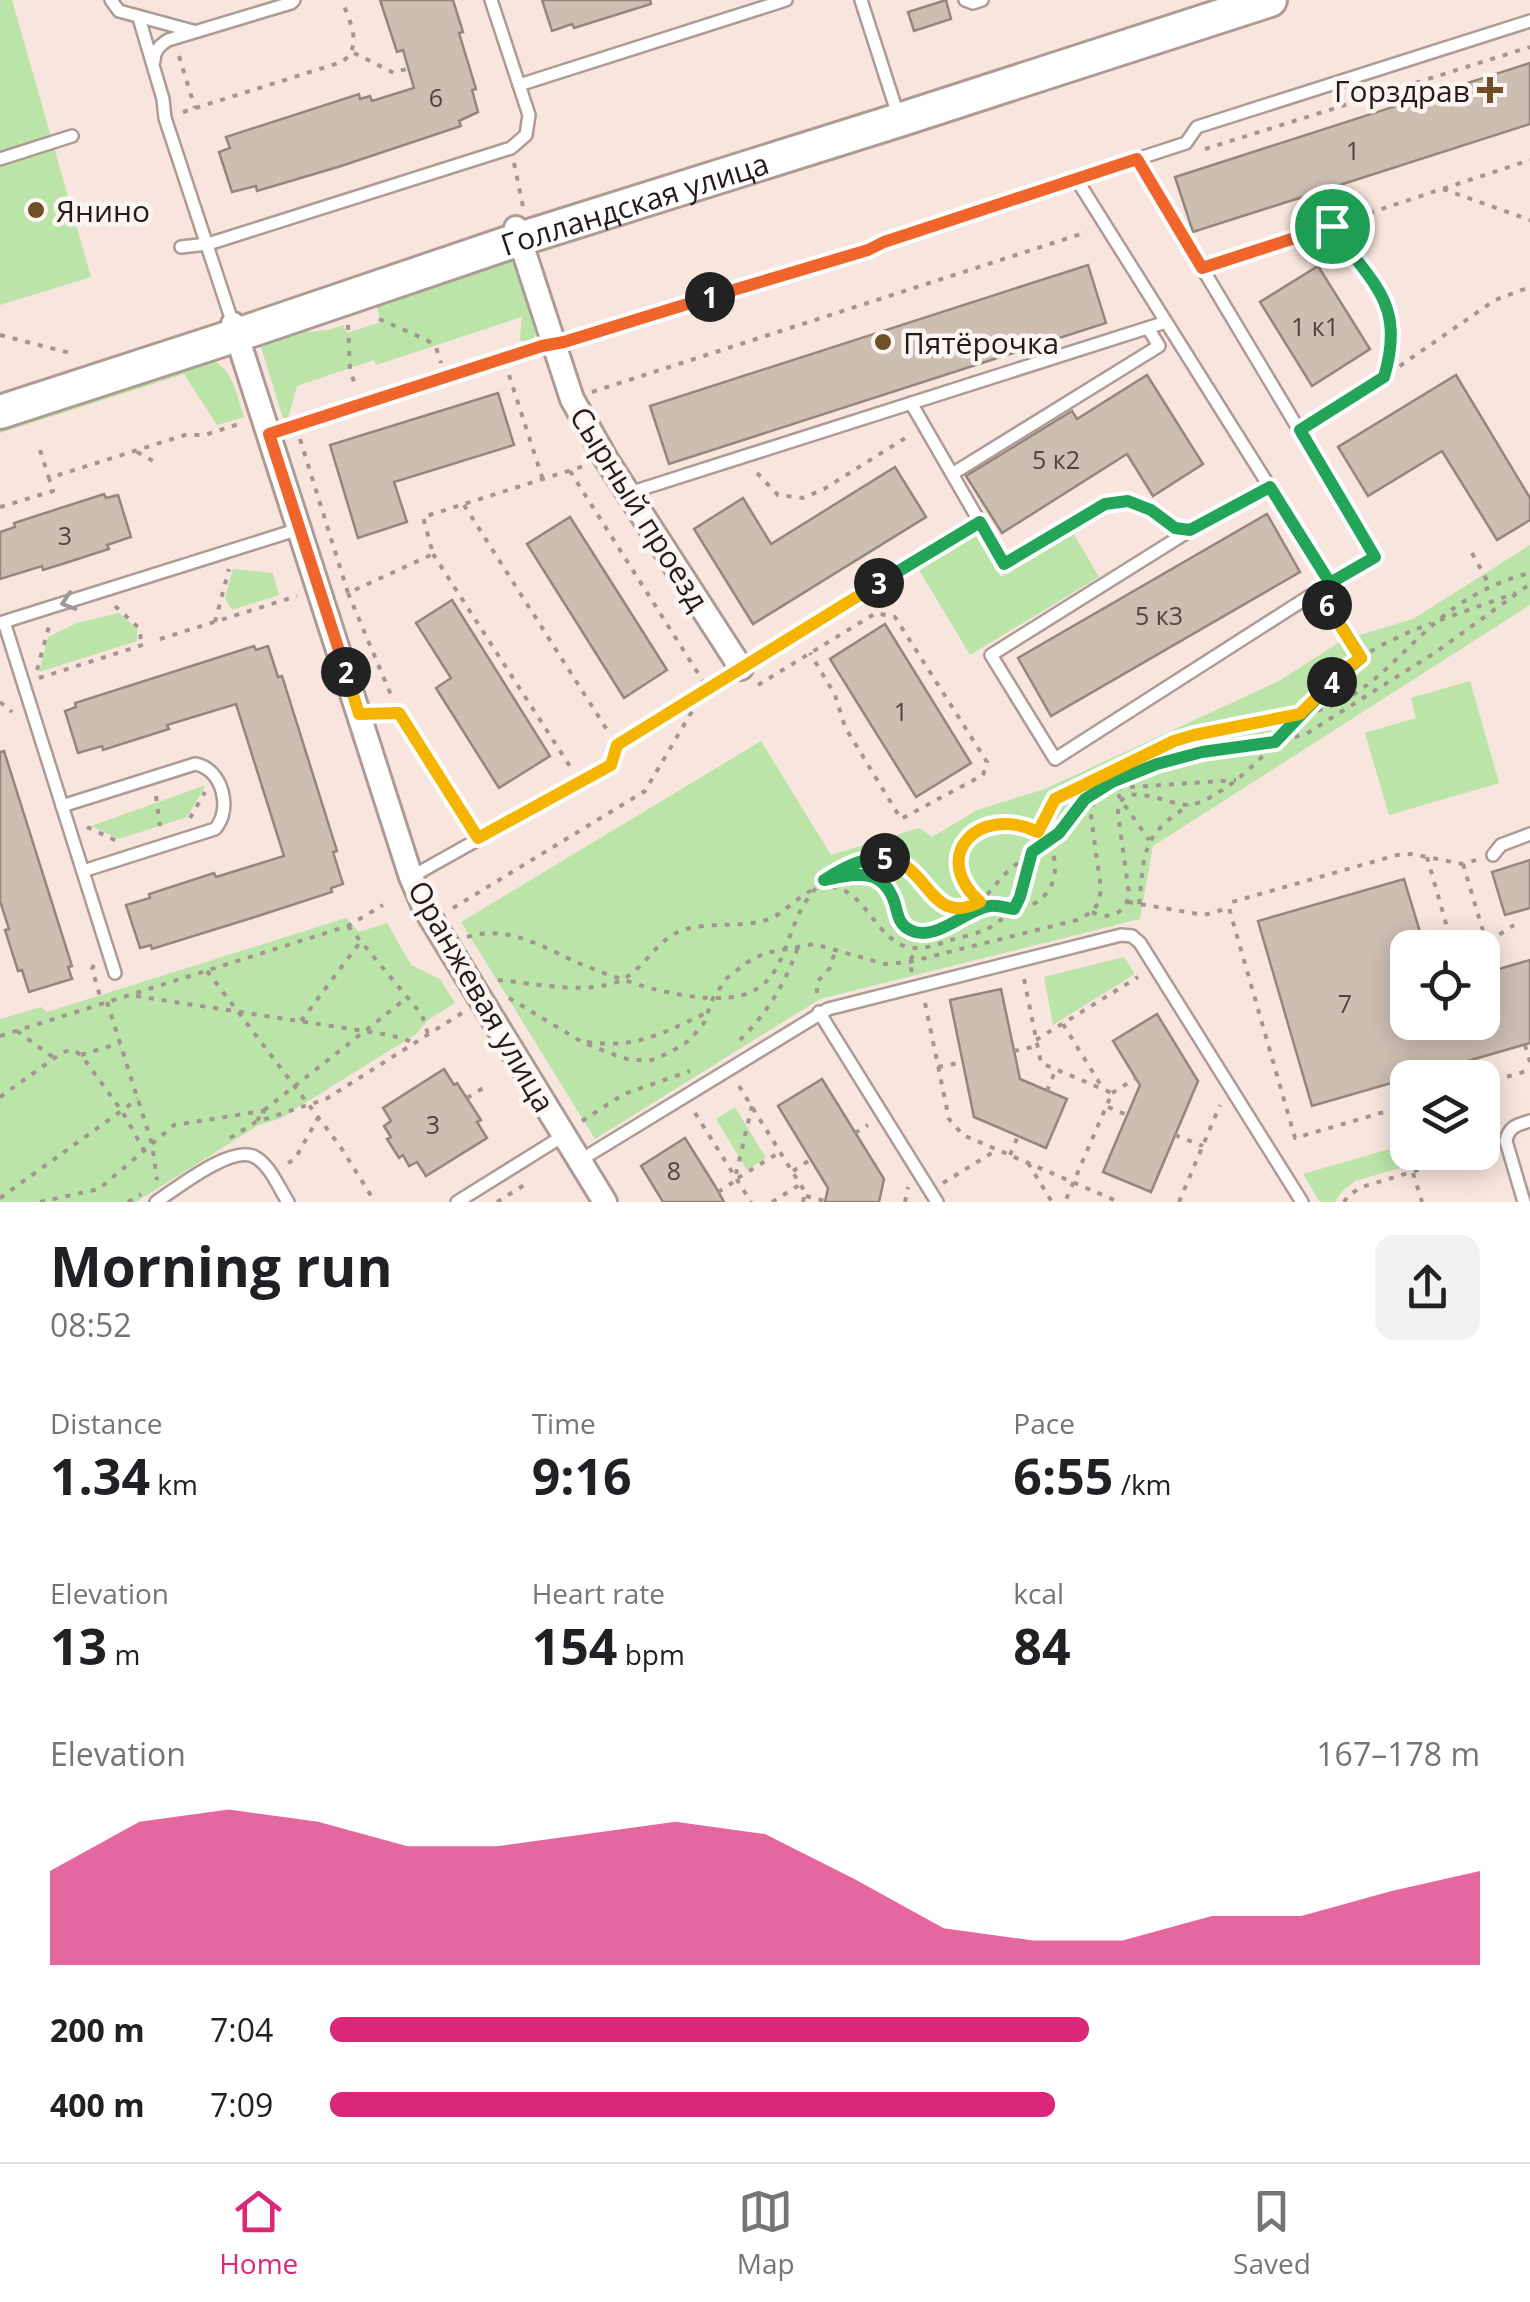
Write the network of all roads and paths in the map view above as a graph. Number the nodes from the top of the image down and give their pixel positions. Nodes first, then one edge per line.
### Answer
1 (111, 0) edge
2 (294, 0) edge
3 (342, 0) edge
4 (491, 0) edge
5 (786, 0) edge
6 (861, 0) edge
7 (965, 0) edge
8 (982, 0) edge
9 (1224, 0) edge
10 (1270, 0) edge
11 (139, 18) junction
12 (1530, 20) edge
13 (196, 32) junction
14 (173, 38) junction
15 (1530, 47) edge
16 (352, 52) junction
17 (154, 66) junction
18 (408, 68) dead end
19 (519, 85) junction
20 (195, 108) junction
21 (897, 114) junction
22 (165, 118) junction
23 (72, 136) dead end
24 (511, 148) junction
25 (1198, 151) dead end
26 (0, 158) edge
27 (1137, 159) junction
28 (1530, 160) edge
29 (1077, 180) junction
30 (1443, 189) junction
31 (1530, 220) edge
32 (1106, 226) junction
33 (1332, 226) junction
34 (521, 228) junction
35 (208, 244) junction
36 (181, 247) dead end
37 (1202, 268) junction
38 (1530, 287) edge
39 (367, 314) dead end
40 (348, 320) dead end
41 (1166, 322) junction
42 (1148, 328) junction
43 (235, 330) junction
44 (0, 335) edge
45 (552, 344) junction
46 (436, 347) dead end
47 (74, 354) dead end
48 (503, 358) junction
49 (350, 369) dead end
50 (1384, 377) junction
51 (0, 399) edge
52 (572, 399) junction
53 (911, 403) junction
54 (0, 412) edge
55 (296, 425) junction
56 (924, 426) junction
57 (258, 427) junction
58 (1300, 430) junction
59 (40, 450) dead end
60 (134, 451) junction
61 (748, 455) junction
62 (155, 462) dead end
63 (952, 474) junction
64 (49, 478) junction
65 (543, 480) junction
66 (1270, 487) junction
67 (630, 493) junction
68 (464, 504) junction
69 (0, 507) edge
70 (980, 522) junction
71 (299, 529) junction
72 (1190, 530) junction
73 (234, 549) junction
74 (1472, 553) dead end
75 (433, 554) junction
76 (1529, 573) edge
77 (1330, 583) junction
78 (1490, 586) junction
79 (1530, 586) edge
80 (1318, 590) junction
81 (100, 592) junction
82 (348, 592) junction
83 (1520, 592) junction
84 (302, 594) dead end
85 (54, 606) junction
86 (1437, 621) junction
87 (2, 622) edge
88 (215, 622) junction
89 (160, 639) dead end
90 (148, 643) dead end
91 (140, 646) junction
92 (810, 653) junction
93 (1361, 658) junction
94 (741, 668) junction
95 (706, 690) junction
96 (1357, 692) junction
97 (1362, 700) junction
98 (399, 713) junction
99 (359, 714) junction
100 (1300, 714) junction
101 (1275, 742) junction
102 (617, 745) junction
103 (215, 775) junction
104 (154, 777) junction
105 (1237, 780) junction
106 (580, 782) junction
107 (1112, 782) junction
108 (1116, 788) junction
109 (1102, 789) junction
110 (1122, 800) junction
111 (1189, 805) junction
112 (64, 812) junction
113 (1038, 832) junction
114 (1530, 834) edge
115 (478, 838) junction
116 (1149, 840) junction
117 (1048, 842) junction
118 (169, 844) junction
119 (142, 852) junction
120 (1032, 852) junction
121 (1493, 855) joint
122 (1427, 856) junction
123 (1463, 864) junction
124 (83, 871) junction
125 (411, 877) junction
126 (824, 880) junction
127 (817, 888) junction
128 (980, 902) junction
129 (1128, 902) junction
130 (383, 904) dead end
131 (1138, 904) junction
132 (990, 906) junction
133 (1229, 908) junction
134 (1014, 909) junction
135 (447, 912) dead end
136 (1092, 912) junction
137 (1514, 925) dead end
138 (348, 926) junction
139 (1448, 930) edge
140 (1483, 930) edge
141 (1500, 934) edge
142 (462, 938) dead end
143 (361, 941) junction
144 (799, 946) junction
145 (785, 948) junction
146 (836, 948) junction
147 (917, 949) junction
148 (909, 962) junction
149 (207, 971) junction
150 (115, 973) dead end
151 (913, 976) dead end
152 (1139, 976) dead end
153 (624, 978) junction
154 (1024, 978) dead end
155 (488, 979) dead end
156 (97, 986) dead end
157 (496, 991) dead end
158 (131, 995) junction
159 (408, 997) junction
160 (713, 998) junction
161 (924, 1002) dead end
162 (105, 1003) junction
163 (818, 1007) junction
164 (238, 1012) junction
165 (465, 1012) dead end
166 (708, 1013) junction
167 (301, 1021) junction
168 (1063, 1024) junction
169 (17, 1031) junction
170 (364, 1031) junction
171 (428, 1035) junction
172 (0, 1036) edge
173 (739, 1041) dead end
174 (582, 1042) junction
175 (120, 1043) junction
176 (416, 1043) junction
177 (1037, 1043) junction
178 (1525, 1044) dead end
179 (1014, 1051) dead end
180 (82, 1055) junction
181 (54, 1058) junction
182 (963, 1062) dead end
183 (1530, 1062) edge
184 (938, 1067) junction
185 (1056, 1069) junction
186 (1530, 1070) edge
187 (690, 1071) dead end
188 (1136, 1078) dead end
189 (1500, 1079) edge
190 (488, 1085) dead end
191 (295, 1086) junction
192 (739, 1086) dead end
193 (1104, 1090) junction
194 (1047, 1091) dead end
195 (1112, 1093) junction
196 (0, 1097) edge
197 (467, 1098) dead end
198 (138, 1099) junction
199 (310, 1104) junction
200 (1220, 1105) dead end
201 (752, 1106) junction
202 (1106, 1106) junction
203 (1390, 1110) edge
204 (122, 1111) junction
205 (263, 1111) junction
206 (695, 1112) dead end
207 (1127, 1115) dead end
208 (275, 1116) junction
209 (318, 1118) junction
210 (874, 1121) dead end
211 (1530, 1121) edge
212 (256, 1122) junction
213 (570, 1130) junction
214 (855, 1133) dead end
215 (1175, 1135) dead end
216 (1018, 1136) dead end
217 (224, 1142) dead end
218 (152, 1144) junction
219 (1202, 1146) junction
220 (144, 1150) junction
221 (997, 1150) junction
222 (780, 1152) junction
223 (1010, 1156) junction
224 (295, 1158) dead end
225 (810, 1160) dead end
226 (579, 1161) junction
227 (1028, 1163) junction
228 (1420, 1170) edge
229 (792, 1171) junction
230 (1413, 1172) junction
231 (736, 1179) junction
232 (529, 1182) dead end
233 (1074, 1182) junction
234 (944, 1183) dead end
235 (158, 1184) dead end
236 (800, 1184) junction
237 (718, 1192) dead end
238 (143, 1193) dead end
239 (0, 1198) edge
240 (804, 1199) edge
241 (825, 1200) edge
242 (40, 1202) edge
243 (128, 1202) edge
244 (156, 1202) edge
245 (288, 1202) edge
246 (375, 1202) edge
247 (457, 1202) edge
248 (497, 1202) edge
249 (605, 1202) edge
250 (751, 1202) edge
251 (772, 1202) edge
252 (938, 1202) edge
253 (1052, 1202) edge
254 (1065, 1202) edge
255 (1119, 1202) edge
256 (1179, 1202) edge
257 (1302, 1202) edge
258 (1344, 1202) edge
259 (1422, 1202) edge
260 (1524, 1202) edge

1 - 11 lane
2 - 13 lane
3 - 16 path
4 - 19 lane
5 - 19 lane
6 - 21 lane
7 - 8 lane
9 - 21 street, Голландская улица
10 - 21 street, Голландская улица
11 - 13 lane
11 - 17 lane
12 - 27 lane
13 - 14 lane
14 - 17 lane
14 - 20 path
15 - 25 path
16 - 18 path
16 - 20 path
17 - 22 lane
19 - 24 lane
20 - 22 path
21 - 34 street, Голландская улица
22 - 35 lane
23 - 26 lane
24 - 34 path
24 - 35 lane
27 - 29 lane
27 - 37 lane
28 - 30 path
29 - 32 lane
29 - 45 lane
30 - 31 path
30 - 33 path
32 - 41 lane
32 - 52 path
33 - 37 path
33 - 50 path
34 - 43 street, Голландская улица
34 - 45 street, Сырный проезд
35 - 36 lane
35 - 43 lane
37 - 58 lane
38 - 50 path
39 - 46 path
40 - 49 path
41 - 42 lane
41 - 66 lane
42 - 53 lane
42 - 63 lane
43 - 51 street, Голландская улица
43 - 54 street, Голландская улица
43 - 57 street, Оранжевая улица
44 - 47 path
45 - 48 lane
45 - 52 street, Сырный проезд
48 - 55 lane
48 - 65 path
50 - 58 path
52 - 67 street, Сырный проезд
53 - 56 lane
53 - 61 lane
55 - 57 lane
55 - 82 path
56 - 61 path
56 - 63 lane
57 - 60 path
57 - 71 street, Оранжевая улица
58 - 77 lane
59 - 64 path
60 - 62 path
60 - 64 path
61 - 67 lane
63 - 70 lane
64 - 69 path
65 - 68 path
65 - 95 path
66 - 72 lane
66 - 77 lane
67 - 94 street, Сырный проезд
68 - 75 path
68 - 102 path
70 - 72 lane
70 - 94 lane
71 - 73 lane
71 - 99 street, Оранжевая улица
72 - 80 lane
73 - 81 lane
73 - 88 path
74 - 78 path
75 - 82 path
75 - 106 path
76 - 78 path
77 - 80 lane
78 - 86 path
79 - 83 path
80 - 93 path
81 -> 85 lane
81 - 91 path
82 - 98 path
83 - 86 path
83 - 97 path
84 - 88 path
85 - 87 lane
85 - 91 path
86 - 93 path
86 - 96 path
87 - 112 lane
88 - 89 path
90 - 91 path
92 - 92 path
92 - 94 path
93 - 100 path
94 - 95 path
95 - 102 path
95 - 135 path
96 - 97 path
96 - 100 path
97 - 101 path
98 - 99 lane
98 - 115 lane
99 - 125 street, Оранжевая улица
100 - 101 path
100 - 113 path
101 - 105 path
101 - 107 path
102 - 106 lane
103 - 104 lane
103 - 118 path
103 - 118 lane
104 - 112 lane
104 - 118 path
105 - 108 path
105 - 111 path
106 - 115 lane
107 - 108 path
107 - 109 path
108 - 110 path
109 - 117 path
109 - 136 path
110 - 111 path
110 - 116 path
110 - 129 path
111 - 116 path
112 - 119 path
112 - 124 lane
113 - 117 path
113 - 120 path
113 - 128 path
114 - 121 lane
115 - 125 lane
116 - 131 path
117 - 120 path
117 - 134 path
118 - 119 lane
119 - 124 lane
120 - 128 path
120 - 134 path
121 - 123 path
122 - 123 path
122 - 133 path
122 - 139 path
123 - 140 path
124 - 150 lane
125 - 213 street, Оранжевая улица
126 - 127 path
126 - 128 path
126 - 132 path
127 - 145 path
127 - 147 path
127 - 153 path
128 - 132 path
129 - 131 path
129 - 136 path
130 - 138 path
131 - 133 path
132 - 134 path
133 - 203 path
134 - 147 path
136 - 148 path
137 - 141 path
138 - 143 path
138 - 149 path
142 - 153 path
143 - 159 path
143 - 167 path
144 - 145 path
144 - 146 path
144 - 173 path
145 - 160 path
145 - 160 path
146 - 148 path
146 - 163 path
147 - 148 path
148 - 151 path
149 - 158 path
149 - 164 path
152 - 168 path
153 - 155 path
153 - 160 path
154 - 177 path
156 - 162 path
157 - 174 path
158 - 162 path
158 - 164 path
159 - 170 path
159 - 171 path
160 - 166 path
161 - 184 path
162 - 169 path
162 - 175 path
163 - 226 lane
163 - 252 lane
163 - 257 lane
164 - 167 path
164 - 191 path
165 - 171 path
166 - 174 path
166 - 174 path
167 - 170 path
168 - 177 path
168 - 193 path
169 - 172 path
169 - 181 path
170 - 176 path
170 - 191 path
171 - 176 path
175 - 180 path
175 - 198 path
176 - 199 path
177 - 179 path
177 - 185 path
178 - 183 path
180 - 181 path
180 - 204 path
181 - 196 path
182 - 184 path
184 - 221 path
185 - 193 path
185 - 194 path
186 - 189 path
187 - 213 path
188 - 195 path
190 - 197 path
191 - 199 path
191 - 205 path
192 - 201 path
193 - 195 path
195 - 202 path
198 - 204 path
198 - 218 path
199 - 208 path
199 - 209 path
200 - 219 path
201 - 222 path
201 - 231 path
202 - 207 path
202 - 233 path
204 - 220 path
204 - 239 path
205 - 208 path
205 - 212 path
205 - 218 path
206 - 231 path
208 - 212 path
209 - 224 path
209 - 246 path
210 - 214 path
211 - 260 lane
212 - 217 path
213 - 226 street, Оранжевая улица
213 - 247 lane
215 - 219 path
216 - 223 path
218 - 220 path
218 - 235 path
219 - 256 path
220 - 242 path
221 - 223 path
221 - 234 path
222 - 229 path
222 - 231 path
223 - 227 path
225 - 229 path
226 - 249 street, Оранжевая улица
227 - 233 path
227 - 253 path
228 - 230 path
229 - 236 path
230 - 258 path
230 - 259 path
231 - 237 path
231 - 250 path
232 - 248 path
233 - 254 path
233 - 255 path
236 - 240 path
236 - 251 path
238 - 243 path
240 - 241 path
244 - 245 lane

